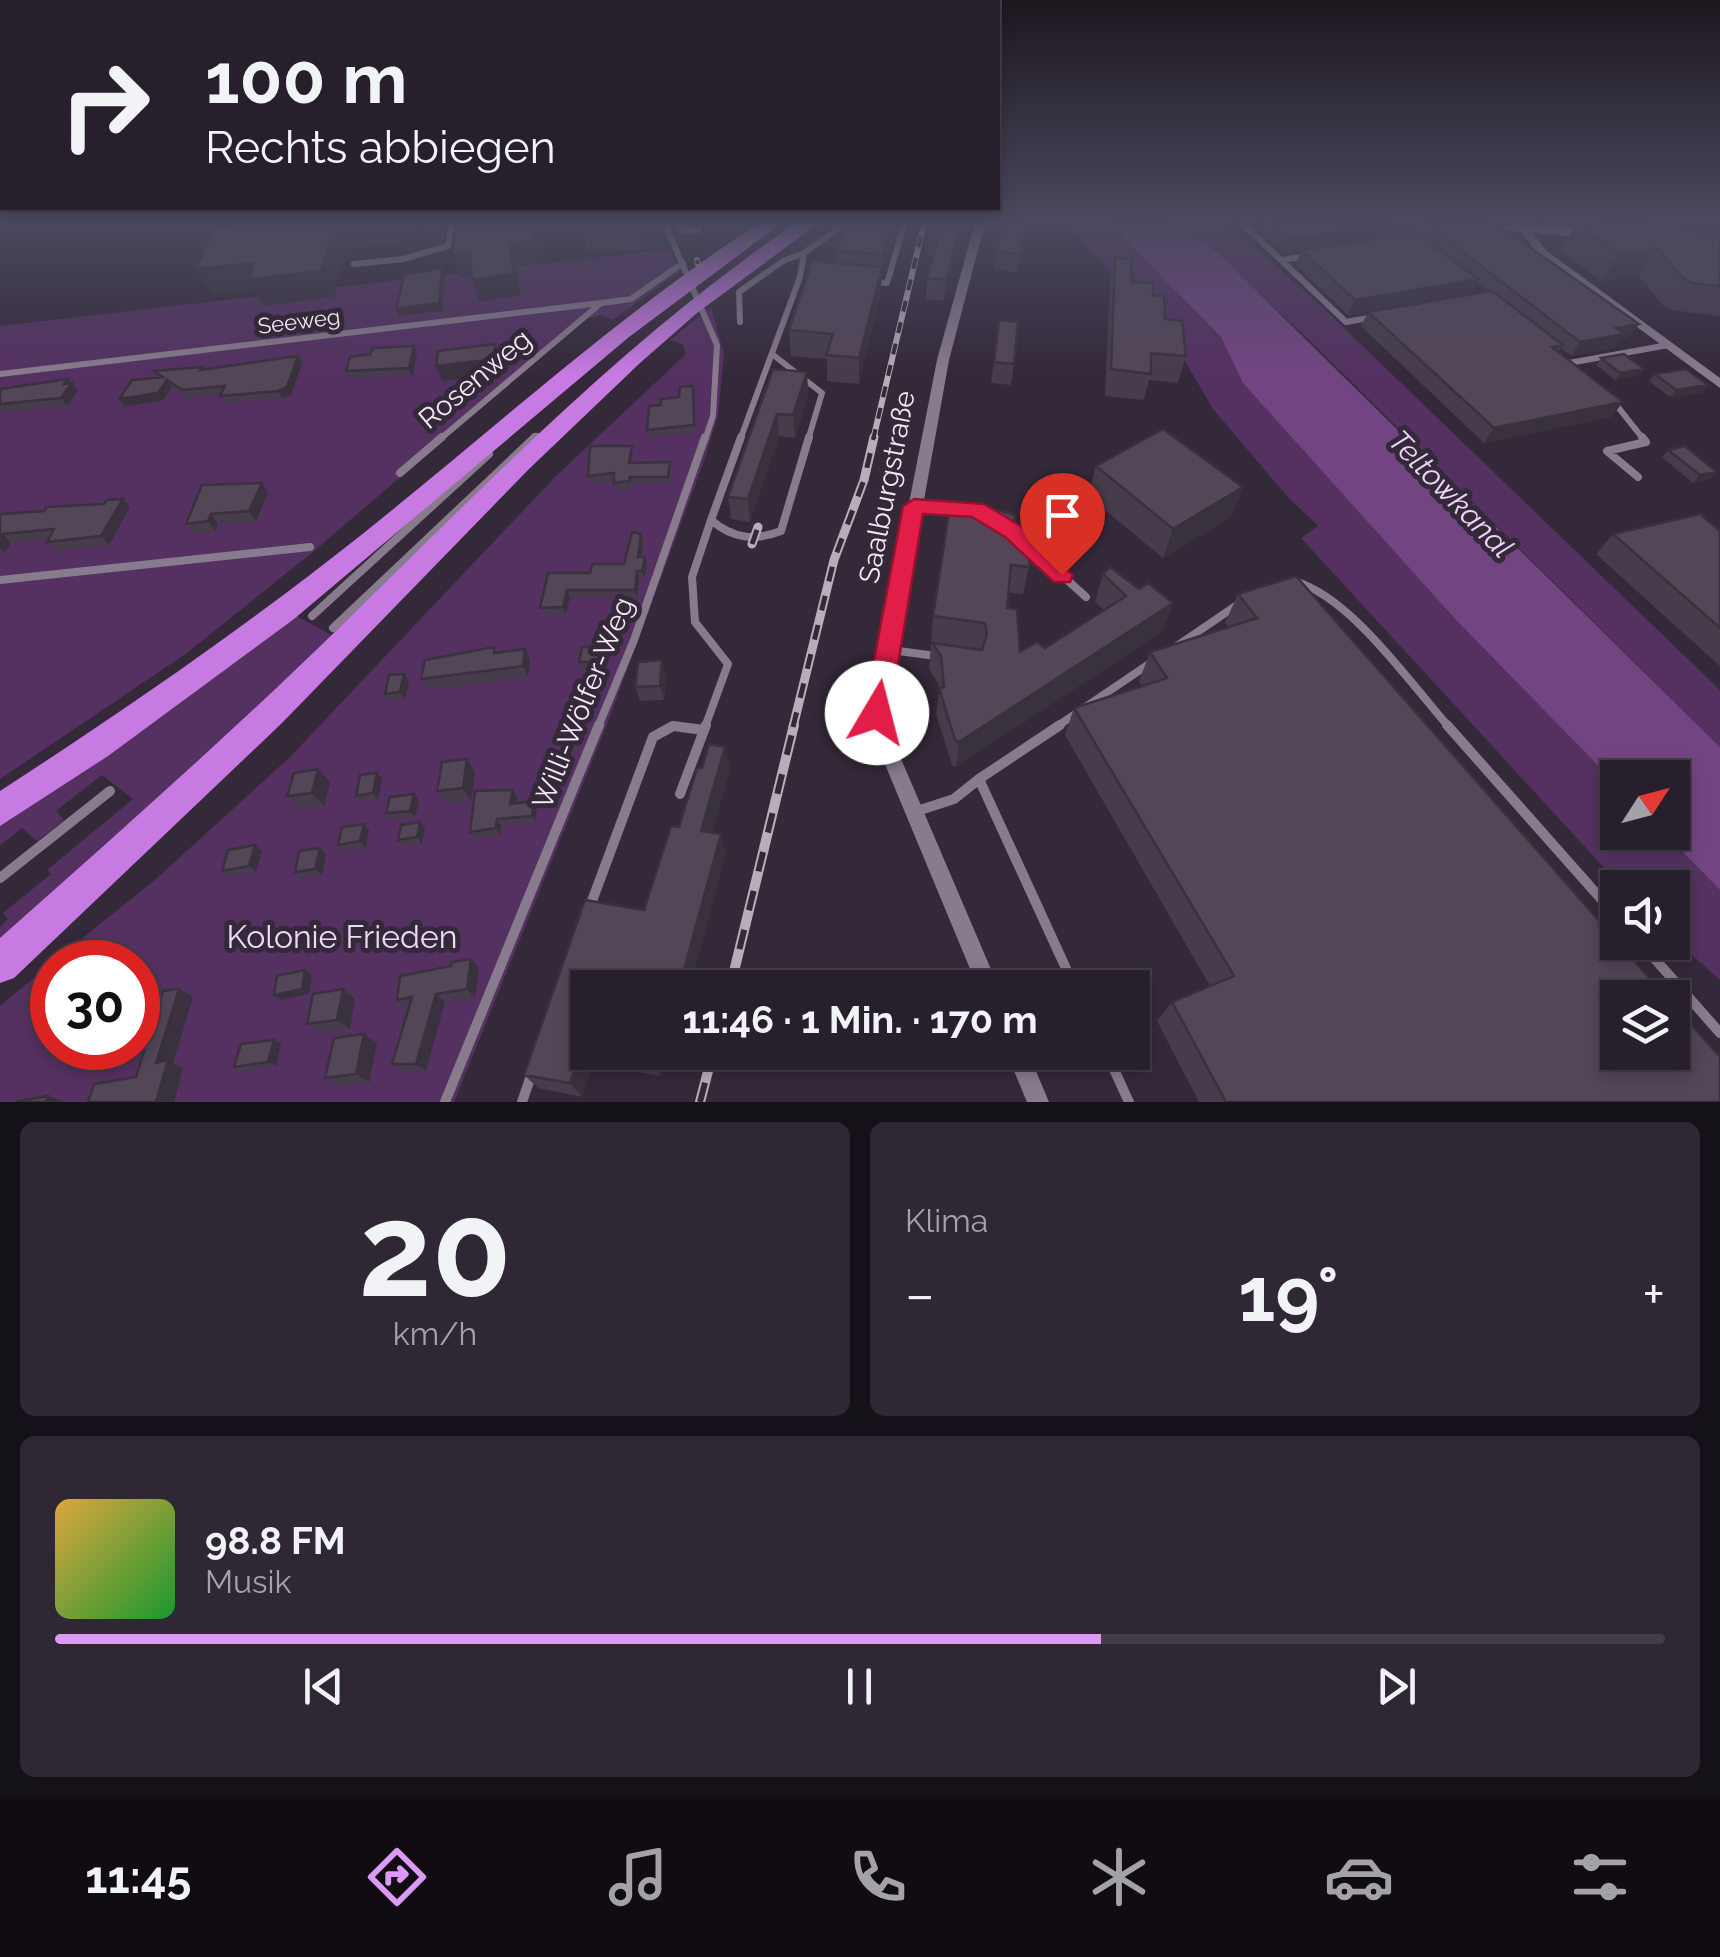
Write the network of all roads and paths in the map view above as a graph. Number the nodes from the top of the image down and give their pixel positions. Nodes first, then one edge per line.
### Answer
1 (672, 270) edge
2 (686, 270) edge
3 (700, 270) edge
4 (740, 270) edge
5 (770, 270) edge
6 (801, 270) edge
7 (891, 270) edge
8 (968, 270) edge
9 (1292, 270) edge
10 (1567, 270) edge
11 (800, 277) junction
12 (817, 278) edge
13 (870, 282) edge
14 (601, 303) junction
15 (1381, 316) edge
16 (740, 322) dead end
17 (639, 332) junction
18 (1668, 345) junction
19 (1556, 352) edge
20 (772, 354) junction
21 (1570, 364) junction
22 (0, 374) edge
23 (1582, 374) edge
24 (1720, 384) edge
25 (588, 395) junction
26 (1608, 395) edge
27 (532, 405) junction
28 (400, 473) dead end
29 (1638, 476) dead end
30 (914, 506) junction
31 (976, 510) edge
32 (711, 520) junction
33 (1013, 532) edge
34 (310, 547) dead end
35 (0, 580) edge
36 (1278, 584) edge
37 (1086, 597) dead end
38 (1249, 597) edge
39 (312, 616) dead end
40 (333, 628) dead end
41 (886, 649) junction
42 (1170, 650) edge
43 (940, 656) edge
44 (1154, 661) edge
45 (704, 730) junction
46 (978, 778) junction
47 (110, 792) dead end
48 (680, 794) dead end
49 (0, 810) edge
50 (914, 812) junction
51 (0, 878) edge
52 (1600, 898) edge
53 (584, 922) edge
54 (1656, 960) edge
55 (0, 964) edge
56 (981, 970) edge
57 (1068, 970) edge
58 (1720, 1033) edge
59 (534, 1066) edge
60 (1024, 1070) edge
61 (1114, 1070) edge
62 (445, 1102) edge
63 (522, 1102) edge
64 (1038, 1102) edge
65 (1128, 1102) edge

1 - 14 lane, Rosenweg
2 - 62 lane, Willi-Wölfer-Weg
3 - 17 highway
4 - 17 highway
5 - 16 lane
6 - 11 lane
7 - 13 lane
8 - 30 street, Saalburgstraße
9 - 15 lane
10 - 18 street
11 - 12 lane
11 - 20 lane
14 - 22 lane, Seeweg
14 - 28 lane, Rosenweg
17 - 25 highway
17 - 27 highway
18 - 21 lane
18 - 24 street
19 - 21 lane
20 - 32 lane
20 - 32 lane
21 - 23 lane
25 - 40 lane
25 - 55 highway
26 - 29 lane
27 - 39 lane
27 - 49 highway
30 - 31 lane
30 - 41 street, Saalburgstraße
32 - 45 lane
33 - 37 lane
34 - 35 lane
36 - 52 lane
38 - 42 lane
41 - 43 lane
41 - 50 street, Saalburgstraße
44 - 46 lane
45 - 48 lane
45 - 53 lane
46 - 50 lane
46 - 57 lane
47 - 51 lane
50 - 56 street, Saalburgstraße
54 - 58 lane
59 - 63 lane
60 - 64 street
61 - 65 lane

